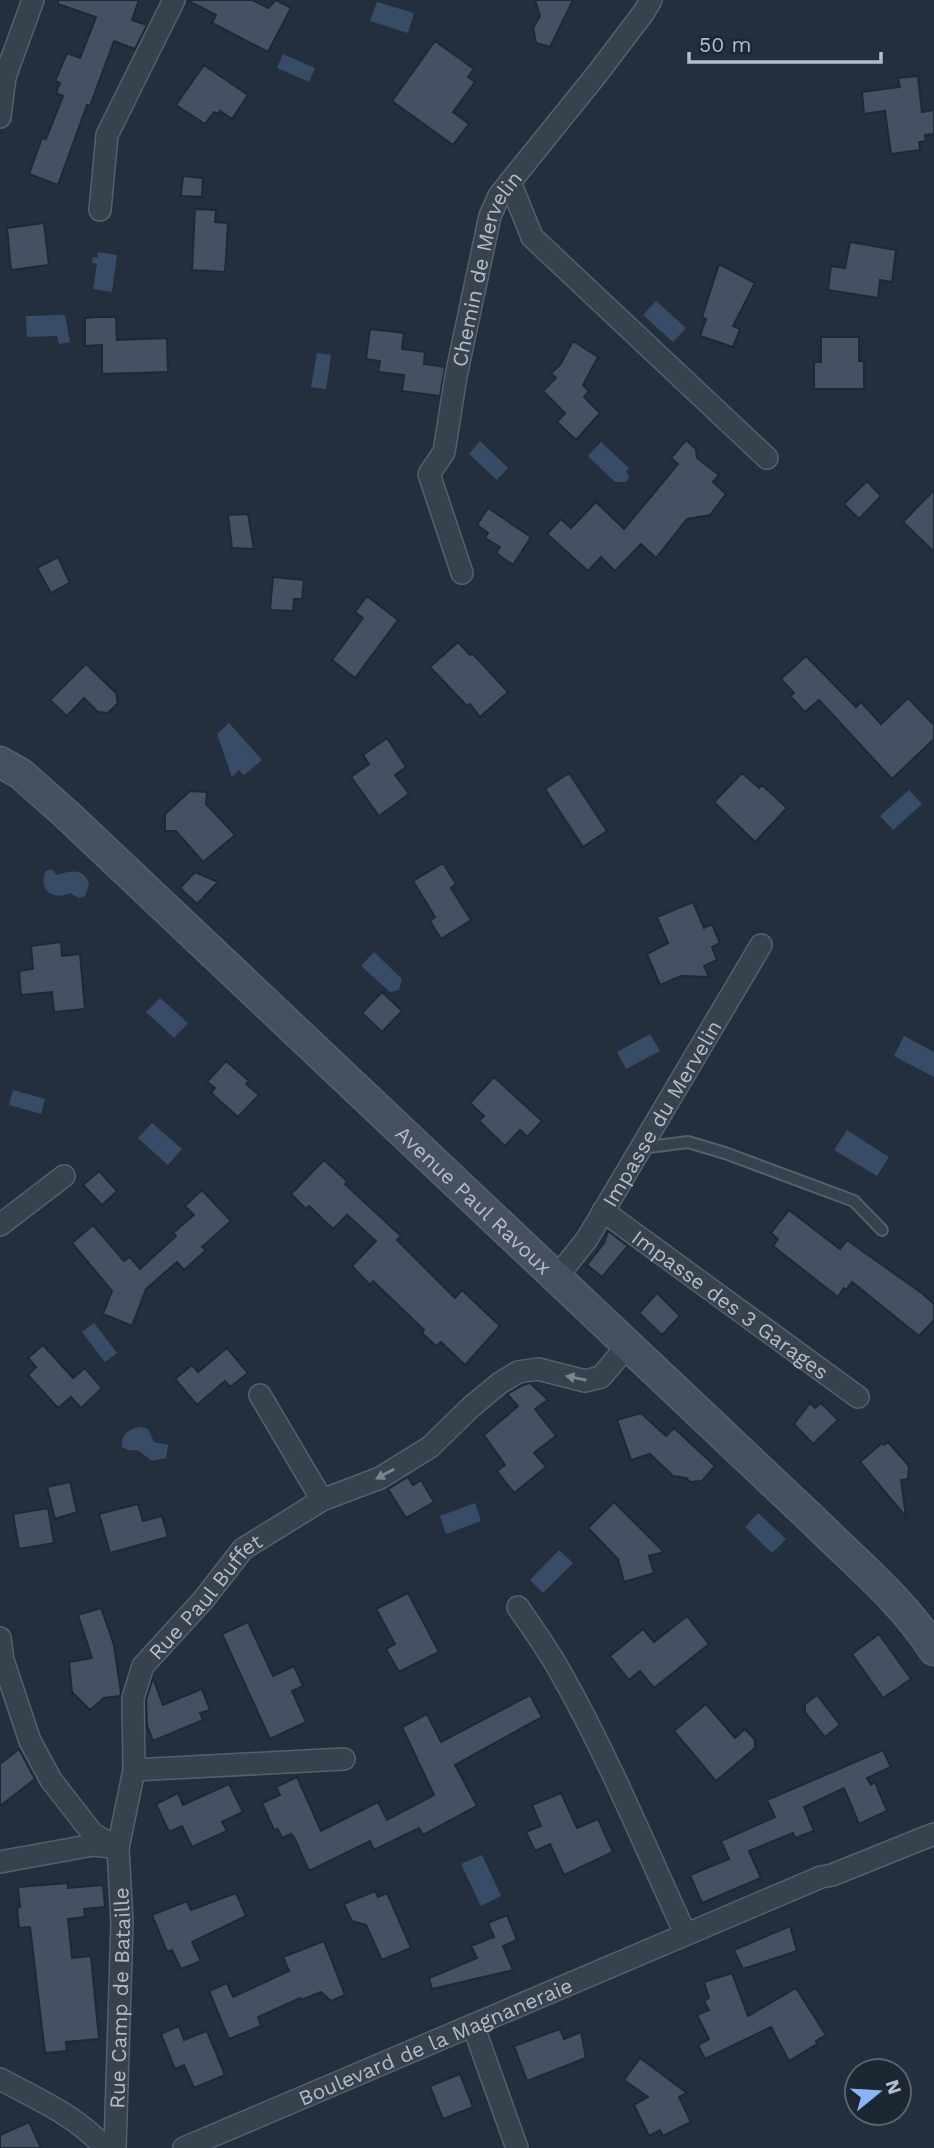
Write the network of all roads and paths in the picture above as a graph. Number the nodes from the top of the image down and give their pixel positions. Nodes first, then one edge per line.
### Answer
1 (33, 0) edge
2 (174, 0) edge
3 (651, 0) edge
4 (3, 79) edge
5 (0, 117) edge
6 (510, 182) junction
7 (100, 210) dead end
8 (767, 458) dead end
9 (462, 573) dead end
10 (0, 762) edge
11 (761, 945) dead end
12 (641, 1148) junction
13 (64, 1176) dead end
14 (603, 1212) junction
15 (0, 1225) edge
16 (882, 1230) dead end
17 (556, 1278) junction
18 (628, 1345) junction
19 (260, 1395) dead end
20 (858, 1397) dead end
21 (322, 1500) junction
22 (518, 1607) dead end
23 (0, 1638) edge
24 (934, 1650) edge
25 (344, 1759) dead end
26 (134, 1770) junction
27 (934, 1834) edge
28 (118, 1848) junction
29 (0, 1862) edge
30 (685, 1933) junction
31 (473, 2025) junction
32 (0, 2079) edge
33 (105, 2148) edge
34 (116, 2148) edge
35 (184, 2148) edge
36 (517, 2148) edge

1 - 4 street
2 - 7 street
3 - 6 street, Chemin de Mervelin
4 - 5 street
6 - 8 street
6 - 9 street, Chemin de Mervelin
10 - 17 street, Avenue Paul Ravoux
11 - 12 street, Impasse du Mervelin
12 - 14 street, Impasse du Mervelin
12 - 16 lane
13 - 15 street
14 - 17 street, Impasse du Mervelin
14 - 20 street, Impasse des 3 Garages
17 - 18 street, Avenue Paul Ravoux
18 -> 21 street, Rue Paul Buffet
18 - 24 street, Avenue Paul Ravoux
19 - 21 street
21 - 26 street, Rue Paul Buffet
22 - 30 street
23 - 28 street
25 - 26 street
26 - 28 street, Rue Paul Buffet
27 - 30 street, Boulevard de la Magnaneraie
28 - 29 street
28 - 34 street, Rue Camp de Bataille
30 - 31 street, Boulevard de la Magnaneraie
31 - 35 street, Boulevard de la Magnaneraie
31 - 36 street
32 - 33 street

